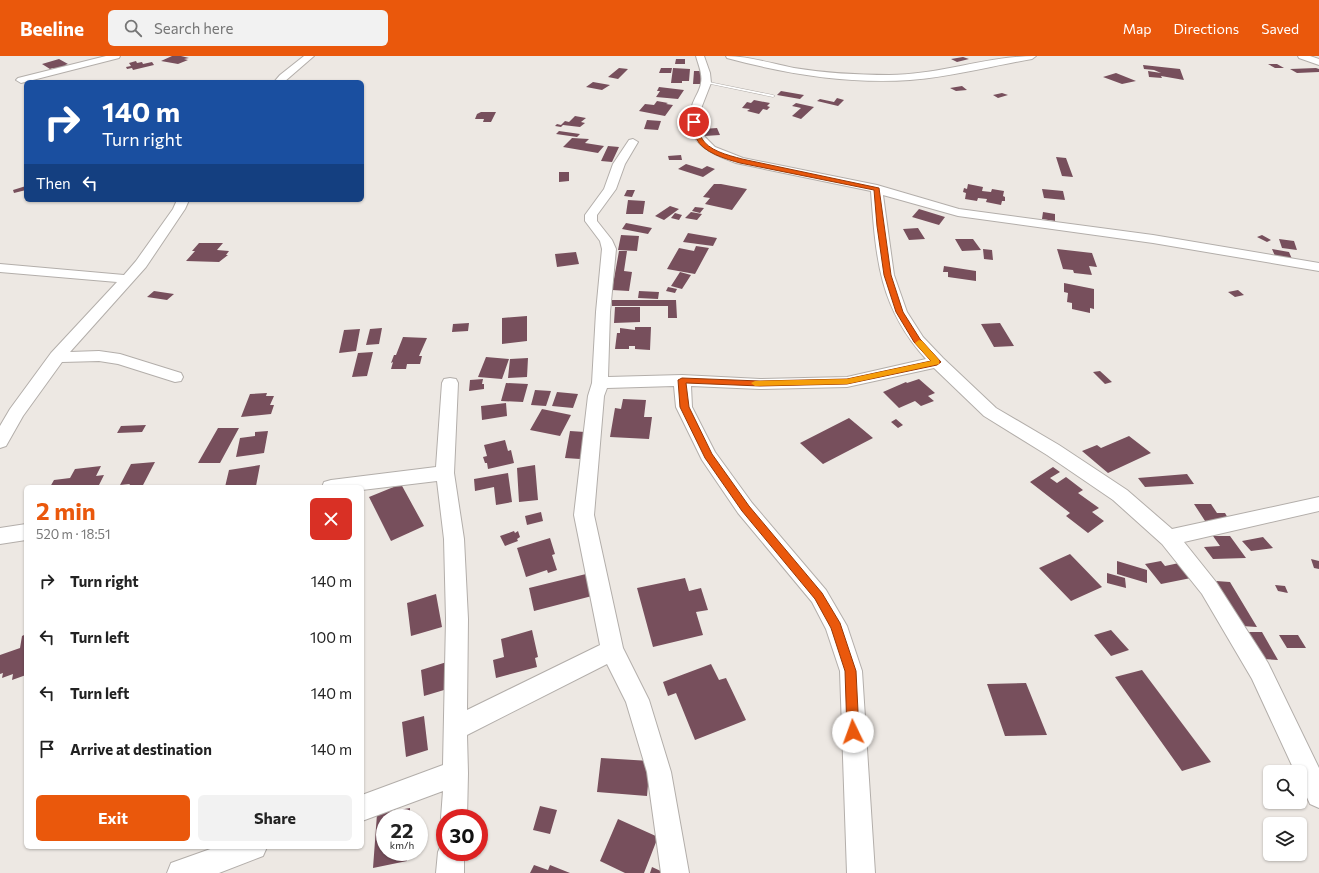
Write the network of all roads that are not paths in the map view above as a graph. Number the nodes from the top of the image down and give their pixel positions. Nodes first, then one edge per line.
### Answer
1 (116, 56) edge
2 (310, 56) edge
3 (700, 56) edge
4 (730, 56) edge
5 (1032, 56) edge
6 (1302, 56) edge
7 (1319, 62) edge
8 (22, 80) dead end
9 (281, 80) edge
10 (706, 82) junction
11 (773, 96) dead end
12 (632, 142) dead end
13 (877, 189) junction
14 (181, 202) edge
15 (1319, 267) edge
16 (0, 268) edge
17 (128, 278) junction
18 (57, 357) junction
19 (937, 362) junction
20 (175, 377) dead end
21 (682, 380) junction
22 (450, 383) dead end
23 (600, 383) junction
24 (0, 442) edge
25 (445, 473) junction
26 (347, 485) edge
27 (1319, 504) edge
28 (24, 532) edge
29 (0, 536) edge
30 (1169, 538) junction
31 (612, 650) junction
32 (455, 729) junction
33 (456, 773) junction
34 (1319, 795) edge
35 (364, 807) edge
36 (454, 809) edge
37 (248, 849) edge
38 (451, 861) edge
39 (181, 873) edge
40 (450, 873) edge
41 (675, 873) edge
42 (861, 873) edge

1 - 8 street
2 - 9 street
3 - 10 street
4 - 5 street
6 - 7 street
10 - 11 lane
10 - 13 street
12 - 23 street
13 - 15 street
13 - 19 street
14 - 17 street
16 - 17 street
17 - 18 street
18 - 20 street
18 - 24 street
19 - 21 street
19 - 30 street
21 - 23 street
21 - 42 street
22 - 25 street
23 - 31 street
25 - 26 street
25 - 32 street
27 - 30 street
28 - 29 street
30 - 34 street
31 - 32 street
31 - 41 street
32 - 33 street
33 - 35 street
33 - 36 street
37 - 39 street
38 - 40 street

